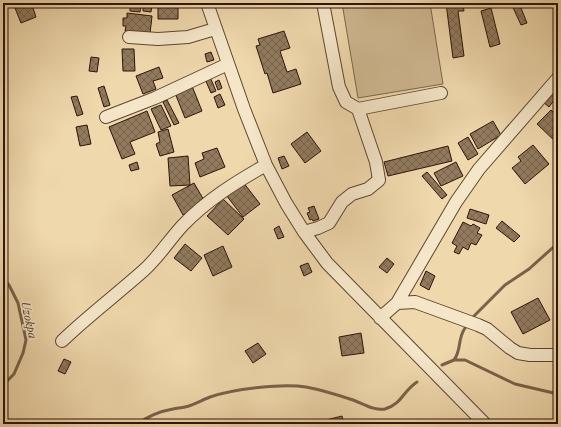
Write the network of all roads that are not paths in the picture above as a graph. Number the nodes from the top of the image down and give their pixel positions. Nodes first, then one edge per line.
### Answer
1 (207, 3) edge
2 (323, 3) edge
3 (215, 29) junction
4 (129, 37) dead end
5 (228, 64) junction
6 (558, 78) edge
7 (441, 93) dead end
8 (358, 109) junction
9 (106, 117) dead end
10 (266, 165) junction
11 (304, 232) junction
12 (397, 303) junction
13 (380, 318) junction
14 (62, 341) dead end
15 (558, 355) edge
16 (481, 422) edge

1 - 3 street
2 - 8 street
3 - 4 street
3 - 5 street
5 - 9 street
5 - 10 street
6 - 12 street
7 - 8 street
8 - 11 street
10 - 11 street
10 - 14 street
11 - 13 street
12 - 13 street
12 - 15 street
13 - 16 street

